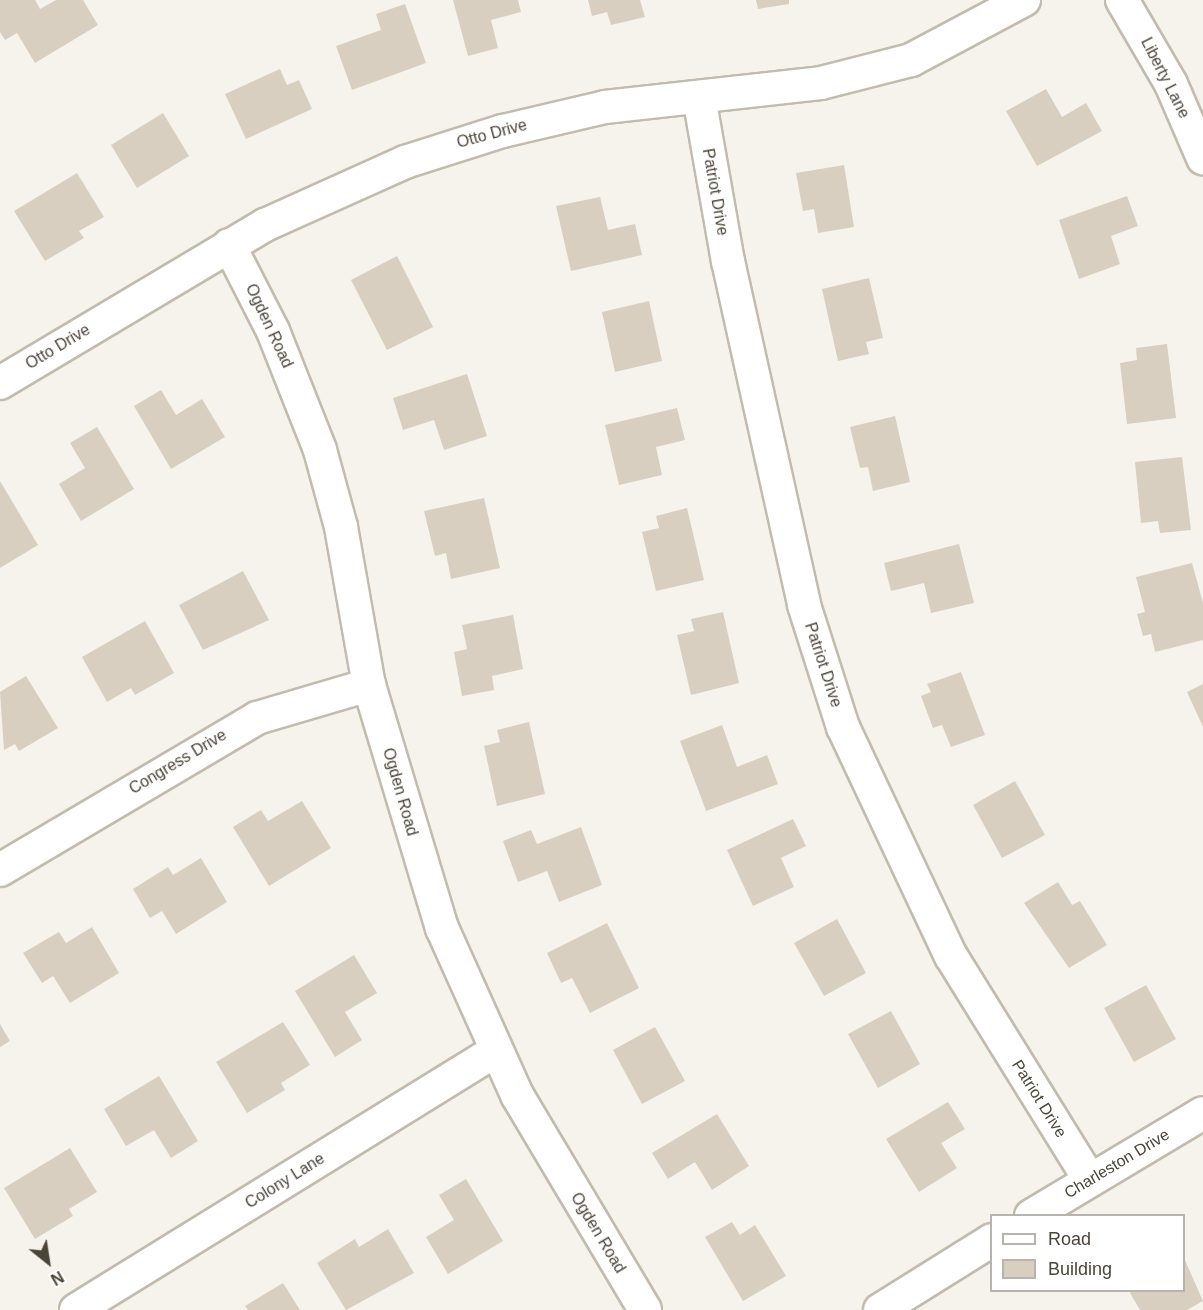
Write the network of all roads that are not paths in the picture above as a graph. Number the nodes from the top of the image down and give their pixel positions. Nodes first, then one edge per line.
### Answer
1 (1023, 0) edge
2 (1122, 0) edge
3 (699, 97) junction
4 (1203, 158) edge
5 (228, 245) junction
6 (0, 383) edge
7 (369, 685) junction
8 (0, 870) edge
9 (494, 1052) junction
10 (1203, 1113) edge
11 (1090, 1180) junction
12 (1033, 1214) edge
13 (990, 1241) edge
14 (76, 1310) edge
15 (645, 1310) edge
16 (880, 1310) edge

1 - 3 street, Otto Drive
2 - 4 street, Liberty Lane
3 - 5 street, Otto Drive
3 - 11 street, Patriot Drive
5 - 6 street, Otto Drive
5 - 7 street, Ogden Road
7 - 8 street, Congress Drive
7 - 9 street, Ogden Road
9 - 14 street, Colony Lane
9 - 15 street, Ogden Road
10 - 11 street, Charleston Drive
11 - 12 street, Charleston Drive
13 - 16 street

